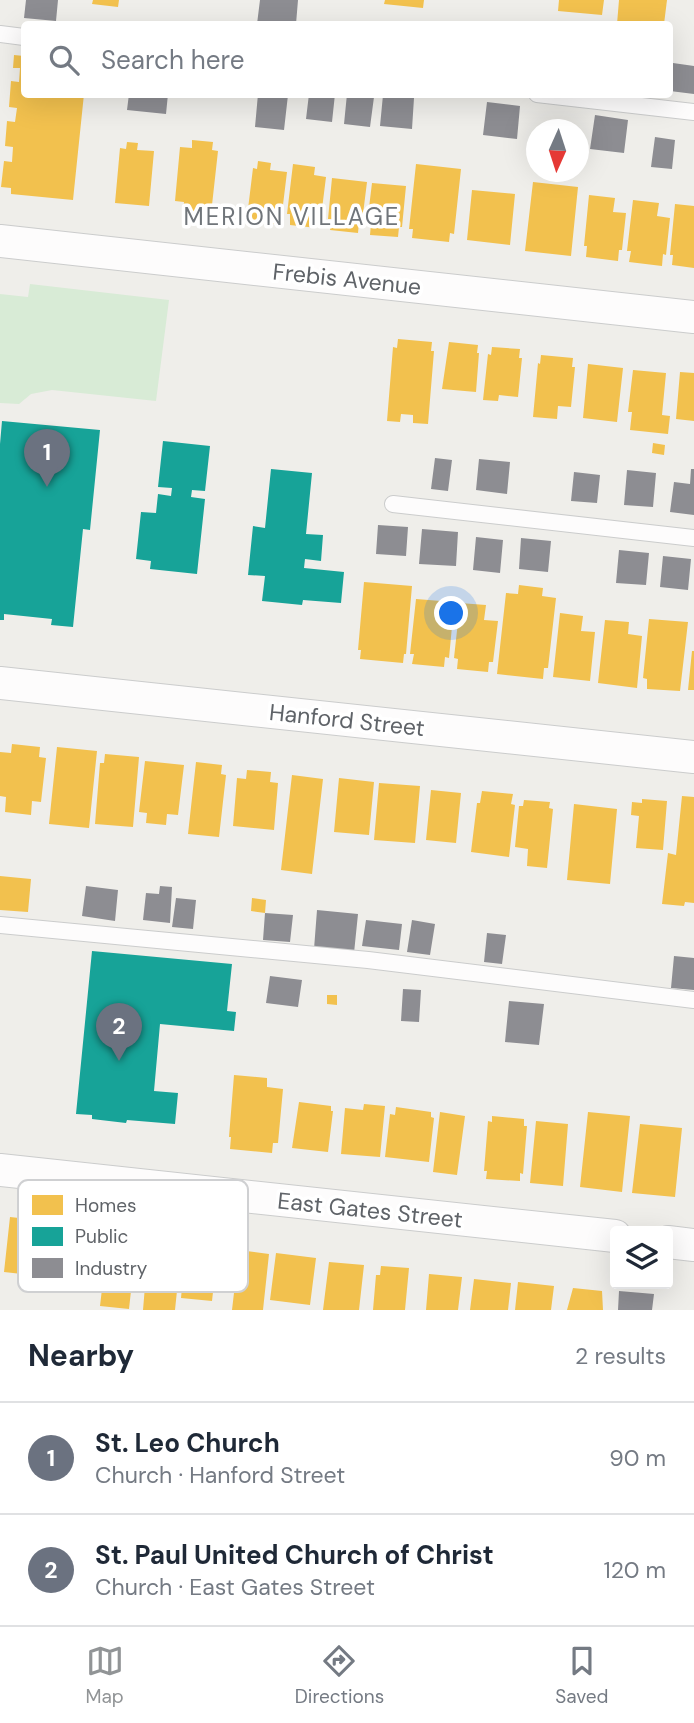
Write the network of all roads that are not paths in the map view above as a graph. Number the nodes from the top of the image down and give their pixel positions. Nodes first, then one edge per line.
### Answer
1 (0, 34) edge
2 (21, 37) edge
3 (572, 98) edge
4 (694, 112) edge
5 (0, 241) edge
6 (694, 317) edge
7 (393, 504) dead end
8 (694, 538) edge
9 (0, 683) edge
10 (694, 757) edge
11 (0, 925) edge
12 (694, 1000) edge
13 (0, 1170) edge
14 (93, 1180) edge
15 (248, 1197) edge
16 (610, 1235) edge
17 (673, 1243) edge
18 (694, 1245) edge

1 - 2 lane
3 - 4 lane
5 - 6 street, Frebis Avenue
7 - 8 lane
9 - 10 street, Hanford Street
11 - 12 lane
13 - 14 street, East Gates Street
15 - 16 street, East Gates Street
17 - 18 street

